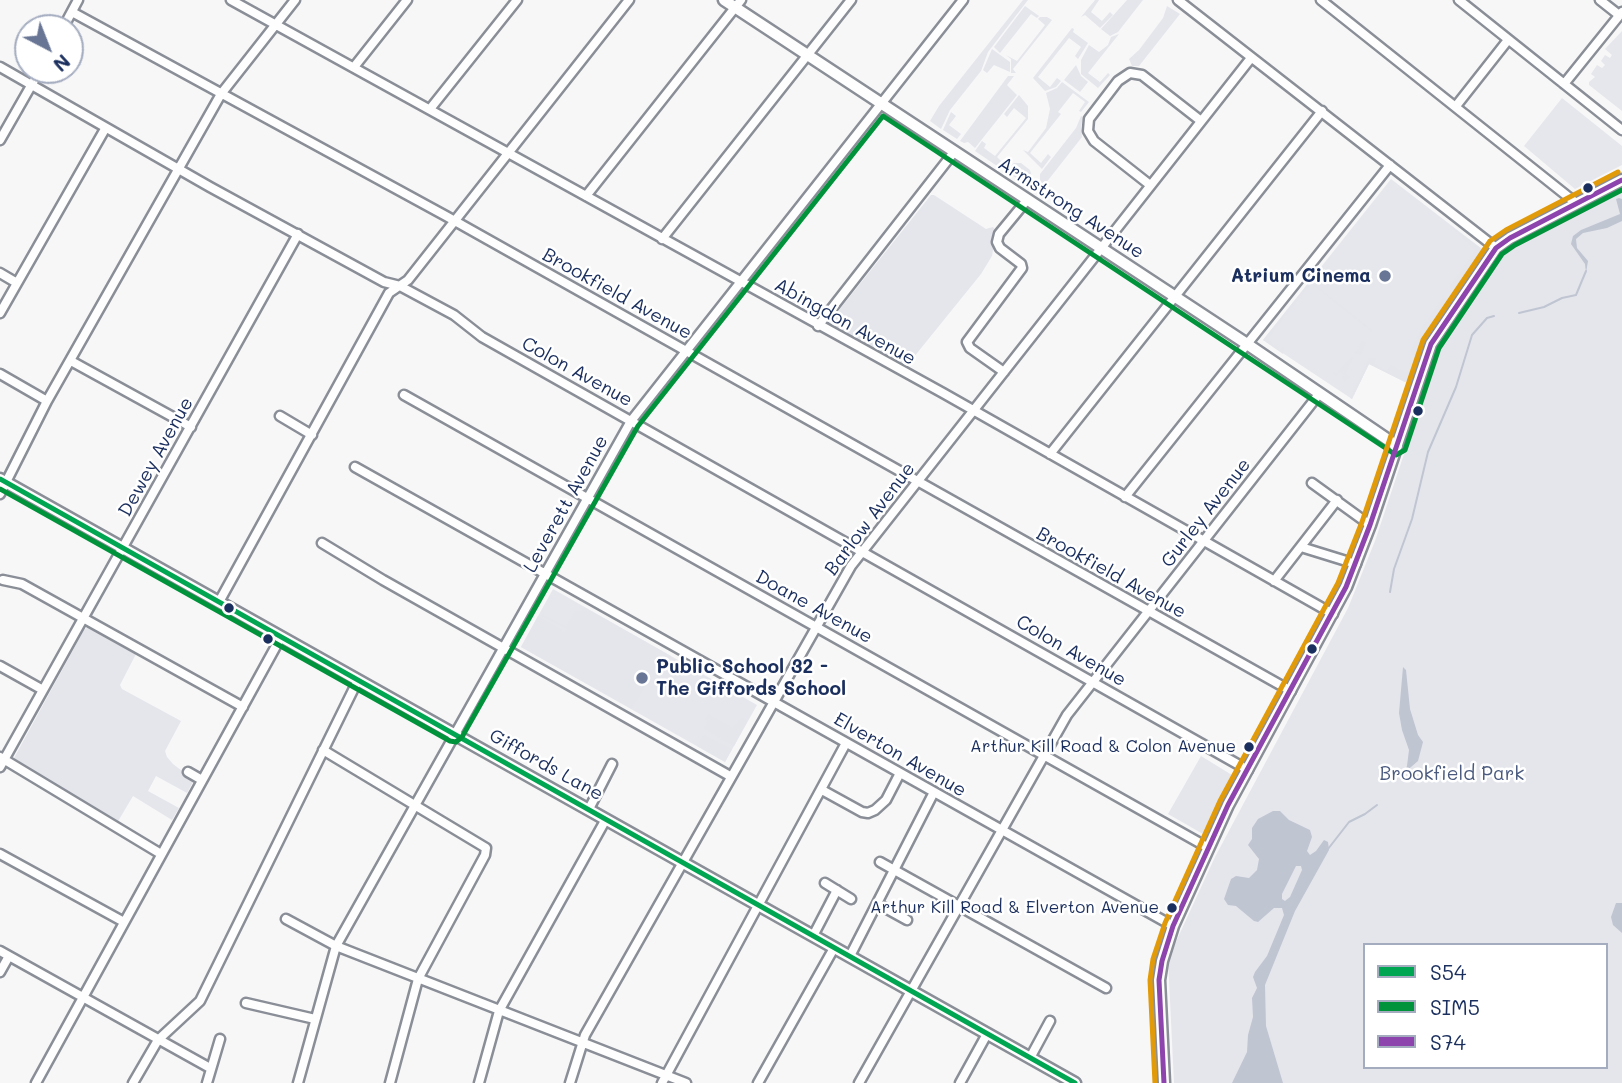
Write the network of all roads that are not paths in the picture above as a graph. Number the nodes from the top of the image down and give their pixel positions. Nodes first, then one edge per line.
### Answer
1 (78, 0) edge
2 (230, 0) edge
3 (295, 0) edge
4 (407, 0) edge
5 (517, 0) edge
6 (629, 0) edge
7 (724, 0) edge
8 (851, 0) edge
9 (963, 0) edge
10 (1178, 0) edge
11 (1321, 0) edge
12 (1459, 0) edge
13 (1600, 0) edge
14 (738, 4) edge
15 (72, 12) joint
16 (1621, 14) edge
17 (275, 24) junction
18 (1508, 40) junction
19 (808, 55) junction
20 (1251, 58) junction
21 (0, 67) edge
22 (354, 67) junction
23 (1564, 84) junction
24 (31, 86) junction
25 (221, 94) junction
26 (881, 104) junction
27 (1456, 106) junction
28 (430, 109) junction
29 (1322, 111) junction
30 (1201, 121) junction
31 (105, 128) junction
32 (1622, 130) edge
33 (0, 140) edge
34 (508, 152) junction
35 (954, 152) junction
36 (1390, 164) junction
37 (177, 169) junction
38 (1622, 180) edge
39 (1150, 185) junction
40 (586, 196) junction
41 (1027, 200) junction
42 (1576, 203) junction
43 (454, 221) junction
44 (298, 234) junction
45 (662, 239) junction
46 (1100, 248) junction
47 (1496, 248) junction
48 (0, 273) edge
49 (740, 282) junction
50 (17, 283) junction
51 (400, 286) junction
52 (1174, 297) junction
53 (0, 313) edge
54 (818, 326) junction
55 (1247, 344) junction
56 (685, 351) junction
57 (71, 360) junction
58 (1004, 372) junction
59 (0, 374) edge
60 (1320, 394) junction
61 (404, 395) dead end
62 (47, 401) junction
63 (973, 410) junction
64 (280, 416) dead end
65 (631, 421) junction
66 (191, 427) junction
67 (312, 435) junction
68 (1397, 446) junction
69 (1050, 454) junction
70 (355, 467) dead end
71 (3, 481) edge
72 (917, 482) junction
73 (1312, 483) dead end
74 (0, 494) edge
75 (587, 497) junction
76 (1125, 497) junction
77 (1337, 500) junction
78 (1370, 526) junction
79 (1205, 542) junction
80 (322, 543) dead end
81 (1301, 547) junction
82 (123, 548) junction
83 (861, 551) junction
84 (1356, 564) junction
85 (545, 572) junction
86 (3, 580) dead end
87 (1274, 581) junction
88 (219, 602) junction
89 (1147, 612) junction
90 (1333, 614) junction
91 (85, 618) junction
92 (815, 626) junction
93 (281, 637) junction
94 (502, 648) junction
95 (0, 666) edge
96 (358, 680) junction
97 (1092, 682) junction
98 (43, 690) junction
99 (1291, 691) junction
100 (773, 701) junction
101 (243, 707) junction
102 (454, 733) junction
103 (846, 743) junction
104 (323, 750) junction
105 (1044, 754) junction
106 (1, 761) edge
107 (612, 764) dead end
108 (1248, 770) junction
109 (188, 772) dead end
110 (900, 773) junction
111 (730, 776) junction
112 (202, 780) junction
113 (822, 790) junction
114 (934, 792) junction
115 (415, 803) junction
116 (589, 809) junction
117 (606, 819) junction
118 (1001, 831) junction
119 (1207, 847) junction
120 (0, 854) edge
121 (162, 854) junction
122 (682, 862) junction
123 (880, 862) dead end
124 (895, 870) junction
125 (825, 883) dead end
126 (837, 890) junction
127 (851, 899) dead end
128 (878, 904) junction
129 (759, 905) junction
130 (959, 905) junction
131 (286, 919) dead end
132 (907, 920) dead end
133 (124, 922) junction
134 (1173, 926) junction
135 (813, 936) junction
136 (336, 946) junction
137 (834, 948) junction
138 (0, 951) edge
139 (9, 956) junction
140 (850, 956) junction
141 (0, 972) edge
142 (418, 979) junction
143 (1106, 988) dead end
144 (911, 990) junction
145 (83, 998) junction
146 (246, 1003) dead end
147 (499, 1010) junction
148 (315, 1019) junction
149 (1050, 1021) dead end
150 (987, 1034) junction
151 (220, 1039) dead end
152 (158, 1040) junction
153 (581, 1042) junction
154 (1030, 1058) junction
155 (210, 1068) junction
156 (664, 1079) edge
157 (1060, 1079) edge
158 (36, 1083) edge
159 (134, 1083) edge
160 (206, 1083) edge
161 (298, 1083) edge
162 (390, 1083) edge
163 (479, 1083) edge
164 (570, 1083) edge
165 (686, 1083) edge
166 (758, 1083) edge
167 (859, 1083) edge
168 (960, 1083) edge
169 (1075, 1083) edge
170 (1164, 1083) edge

1 - 15 street
2 - 17 street, Abingdon Avenue
3 - 17 street
4 - 22 street
5 - 28 street
6 - 34 street
7 - 14 street, Armstrong Avenue
8 - 19 street
9 - 26 street, Leverett Avenue
10 - 20 street
11 - 27 street
12 - 18 street
13 - 16 street
14 - 19 street, Armstrong Avenue
14 - 40 street
15 - 25 street, Brookfield Avenue
16 - 23 street
17 - 22 street, Abingdon Avenue
17 - 25 street
18 - 23 street
18 - 27 street
19 - 26 street, Armstrong Avenue
19 - 45 street
20 - 29 street
20 - 30 street, Barlow Avenue
21 - 24 street, Colon Avenue
22 - 28 street, Abingdon Avenue
23 - 32 street
24 - 31 street, Colon Avenue
24 - 33 street
25 - 37 street
25 - 43 street, Brookfield Avenue
26 - 35 street, Armstrong Avenue
26 - 49 street, Leverett Avenue
27 - 42 street
28 - 34 street, Abingdon Avenue
29 - 36 street
29 - 52 street
30 - 39 street, Barlow Avenue
30 - 39 street
31 - 37 street, Colon Avenue
31 - 50 street
34 - 40 street, Abingdon Avenue
34 - 43 street
35 - 41 street, Armstrong Avenue
35 - 54 street
36 - 47 street
36 - 55 street
37 - 44 street, Colon Avenue
37 - 57 street
38 - 42 street
39 - 46 street, Barlow Avenue
40 - 45 street, Abingdon Avenue
41 - 46 street, Armstrong Avenue
41 - 58 street
42 - 47 street
43 - 51 street
43 - 56 street, Brookfield Avenue
44 - 51 street, Colon Avenue
44 - 66 street, Dewey Avenue
45 - 49 street, Abingdon Avenue
46 - 52 street, Armstrong Avenue
46 - 58 street, Barlow Avenue
47 - 68 street
48 - 50 street
49 - 54 street, Abingdon Avenue
49 - 56 street, Leverett Avenue
50 - 53 street
51 - 65 street, Colon Avenue
51 - 67 street
52 - 55 street, Armstrong Avenue
52 - 69 street
54 - 63 street, Abingdon Avenue
55 - 60 street, Armstrong Avenue
55 - 76 street
56 - 65 street, Leverett Avenue
56 - 72 street, Brookfield Avenue
57 - 62 street
57 - 66 street
58 - 63 street, Barlow Avenue
59 - 62 street
60 - 68 street, Armstrong Avenue
60 - 79 street, Gurley Avenue
61 - 75 street, Doane Avenue
62 - 71 street
63 - 69 street, Abingdon Avenue
63 - 72 street, Barlow Avenue
64 - 67 street
65 - 75 street, Leverett Avenue
65 - 83 street, Colon Avenue
66 - 82 street, Dewey Avenue
67 - 88 street
68 - 78 street
69 - 76 street, Abingdon Avenue
70 - 85 street, Elverton Avenue
71 - 74 street
71 - 82 street, Giffords Lane
72 - 83 street, Barlow Avenue
72 - 89 street, Brookfield Avenue
73 - 77 street
75 - 85 street, Leverett Avenue
75 - 92 street, Doane Avenue
76 - 79 street, Abingdon Avenue
77 - 78 street
77 - 81 street
78 - 84 street
79 - 87 street, Abingdon Avenue
79 - 89 street, Gurley Avenue
80 - 94 street
81 - 84 street
81 - 87 street
82 - 88 street, Giffords Lane
82 - 91 street, Dewey Avenue
83 - 92 street, Barlow Avenue
83 - 97 street, Colon Avenue
84 - 90 street
85 - 94 street, Leverett Avenue
85 - 100 street, Elverton Avenue
86 - 91 street
87 - 90 street, Abingdon Avenue
88 - 93 street, Giffords Lane
89 - 97 street, Gurley Avenue
89 - 99 street, Brookfield Avenue
90 - 99 street
91 - 98 street, Dewey Avenue
91 - 101 street
92 - 100 street, Barlow Avenue
92 - 105 street, Doane Avenue
93 - 96 street, Giffords Lane
93 - 101 street
94 - 102 street, Leverett Avenue
94 - 111 street
95 - 98 street
96 - 102 street, Giffords Lane
96 - 104 street
97 - 105 street, Gurley Avenue
97 - 108 street, Colon Avenue
98 - 106 street, Dewey Avenue
99 - 108 street
100 - 103 street, Elverton Avenue
100 - 111 street, Barlow Avenue
101 - 112 street
102 - 115 street, Leverett Avenue
102 - 116 street, Giffords Lane
103 - 110 street, Elverton Avenue
103 - 113 street
104 - 115 street
104 - 152 street
105 - 118 street, Gurley Avenue
105 - 119 street, Doane Avenue
106 - 121 street
107 - 116 street
108 - 119 street
109 - 112 street
110 - 113 street
110 - 114 street, Elverton Avenue
111 - 122 street, Barlow Avenue
112 - 121 street
113 - 129 street
114 - 118 street, Elverton Avenue
114 - 124 street
115 - 136 street, Leverett Avenue
115 - 142 street
116 - 117 street, Giffords Lane
117 - 122 street, Giffords Lane
117 - 147 street
118 - 130 street, Gurley Avenue
118 - 134 street, Elverton Avenue
119 - 134 street
120 - 133 street
121 - 133 street
122 - 129 street, Giffords Lane
122 - 153 street, Barlow Avenue
123 - 124 street
124 - 128 street
124 - 130 street
125 - 126 street
126 - 127 street
126 - 135 street
128 - 132 street
128 - 140 street
129 - 135 street, Giffords Lane
129 - 156 street
130 - 143 street
130 - 144 street, Gurley Avenue
131 - 136 street
133 - 145 street
134 - 170 street
135 - 137 street, Giffords Lane
136 - 142 street
136 - 148 street, Leverett Avenue
137 - 140 street, Giffords Lane
137 - 166 street
138 - 139 street
139 - 141 street
139 - 145 street
140 - 144 street, Giffords Lane
142 - 147 street
142 - 162 street
144 - 150 street, Giffords Lane
144 - 167 street, Gurley Avenue
145 - 152 street
145 - 158 street
146 - 148 street
147 - 153 street
147 - 163 street
148 - 161 street, Leverett Avenue
149 - 154 street
150 - 154 street, Giffords Lane
150 - 168 street
151 - 155 street
152 - 155 street
152 - 159 street
153 - 156 street
153 - 164 street, Barlow Avenue
154 - 157 street, Giffords Lane
155 - 160 street
156 - 165 street
157 - 169 street, Giffords Lane

